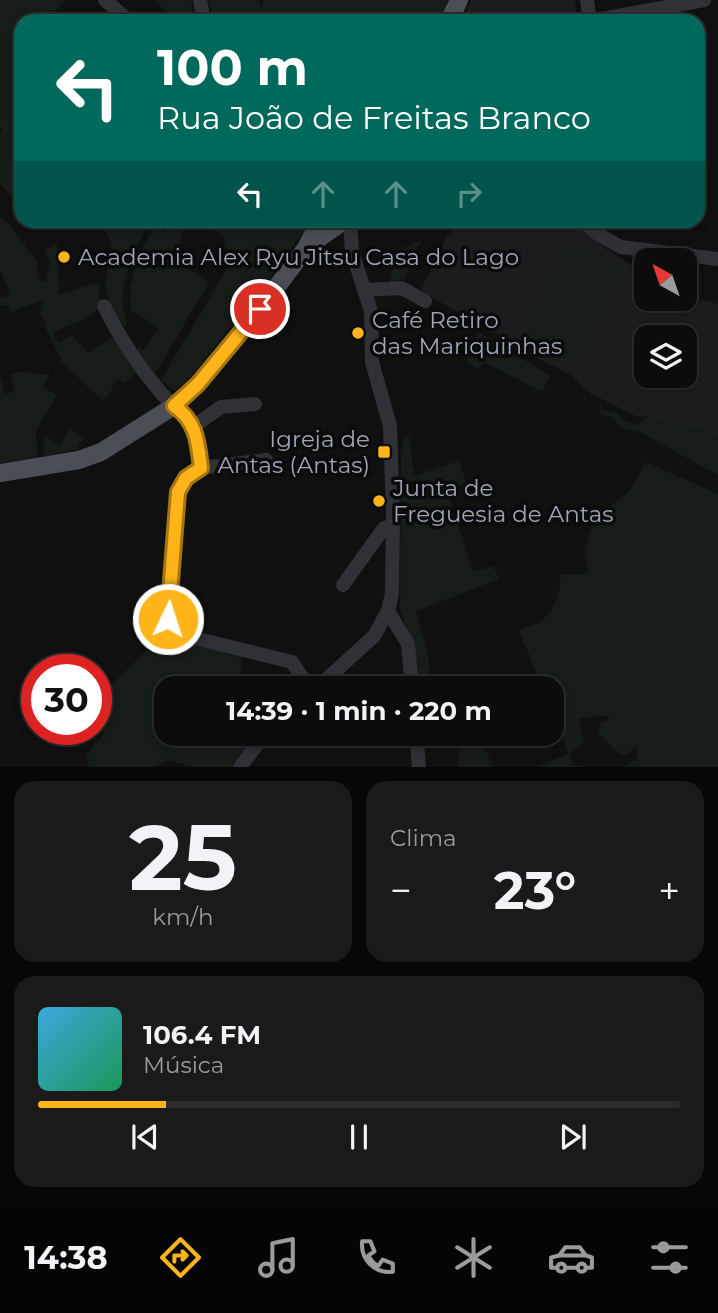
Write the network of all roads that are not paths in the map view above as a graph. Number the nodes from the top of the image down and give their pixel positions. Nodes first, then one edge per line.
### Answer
1 (105, 0) edge
2 (704, 0) edge
3 (122, 14) edge
4 (628, 14) edge
5 (327, 228) edge
6 (337, 228) edge
7 (590, 228) edge
8 (718, 259) edge
9 (364, 290) junction
10 (425, 301) dead end
11 (104, 306) dead end
12 (255, 404) dead end
13 (174, 406) junction
14 (193, 427) junction
15 (266, 460) dead end
16 (201, 468) junction
17 (0, 473) edge
18 (393, 526) junction
19 (343, 585) dead end
20 (388, 611) junction
21 (301, 676) edge
22 (330, 676) edge
23 (411, 676) edge
24 (257, 746) edge
25 (417, 746) edge
26 (245, 765) edge
27 (419, 767) edge

1 - 3 street
2 - 4 street
5 - 13 main road
6 - 9 street
7 - 8 street
9 - 10 street
9 - 18 street
11 - 13 street
12 - 14 street
13 - 14 street
13 - 17 main road
14 - 16 street
15 - 16 street
16 - 21 street
18 - 19 street
18 - 20 street
20 - 22 street
20 - 23 street
24 - 26 street
25 - 27 street

